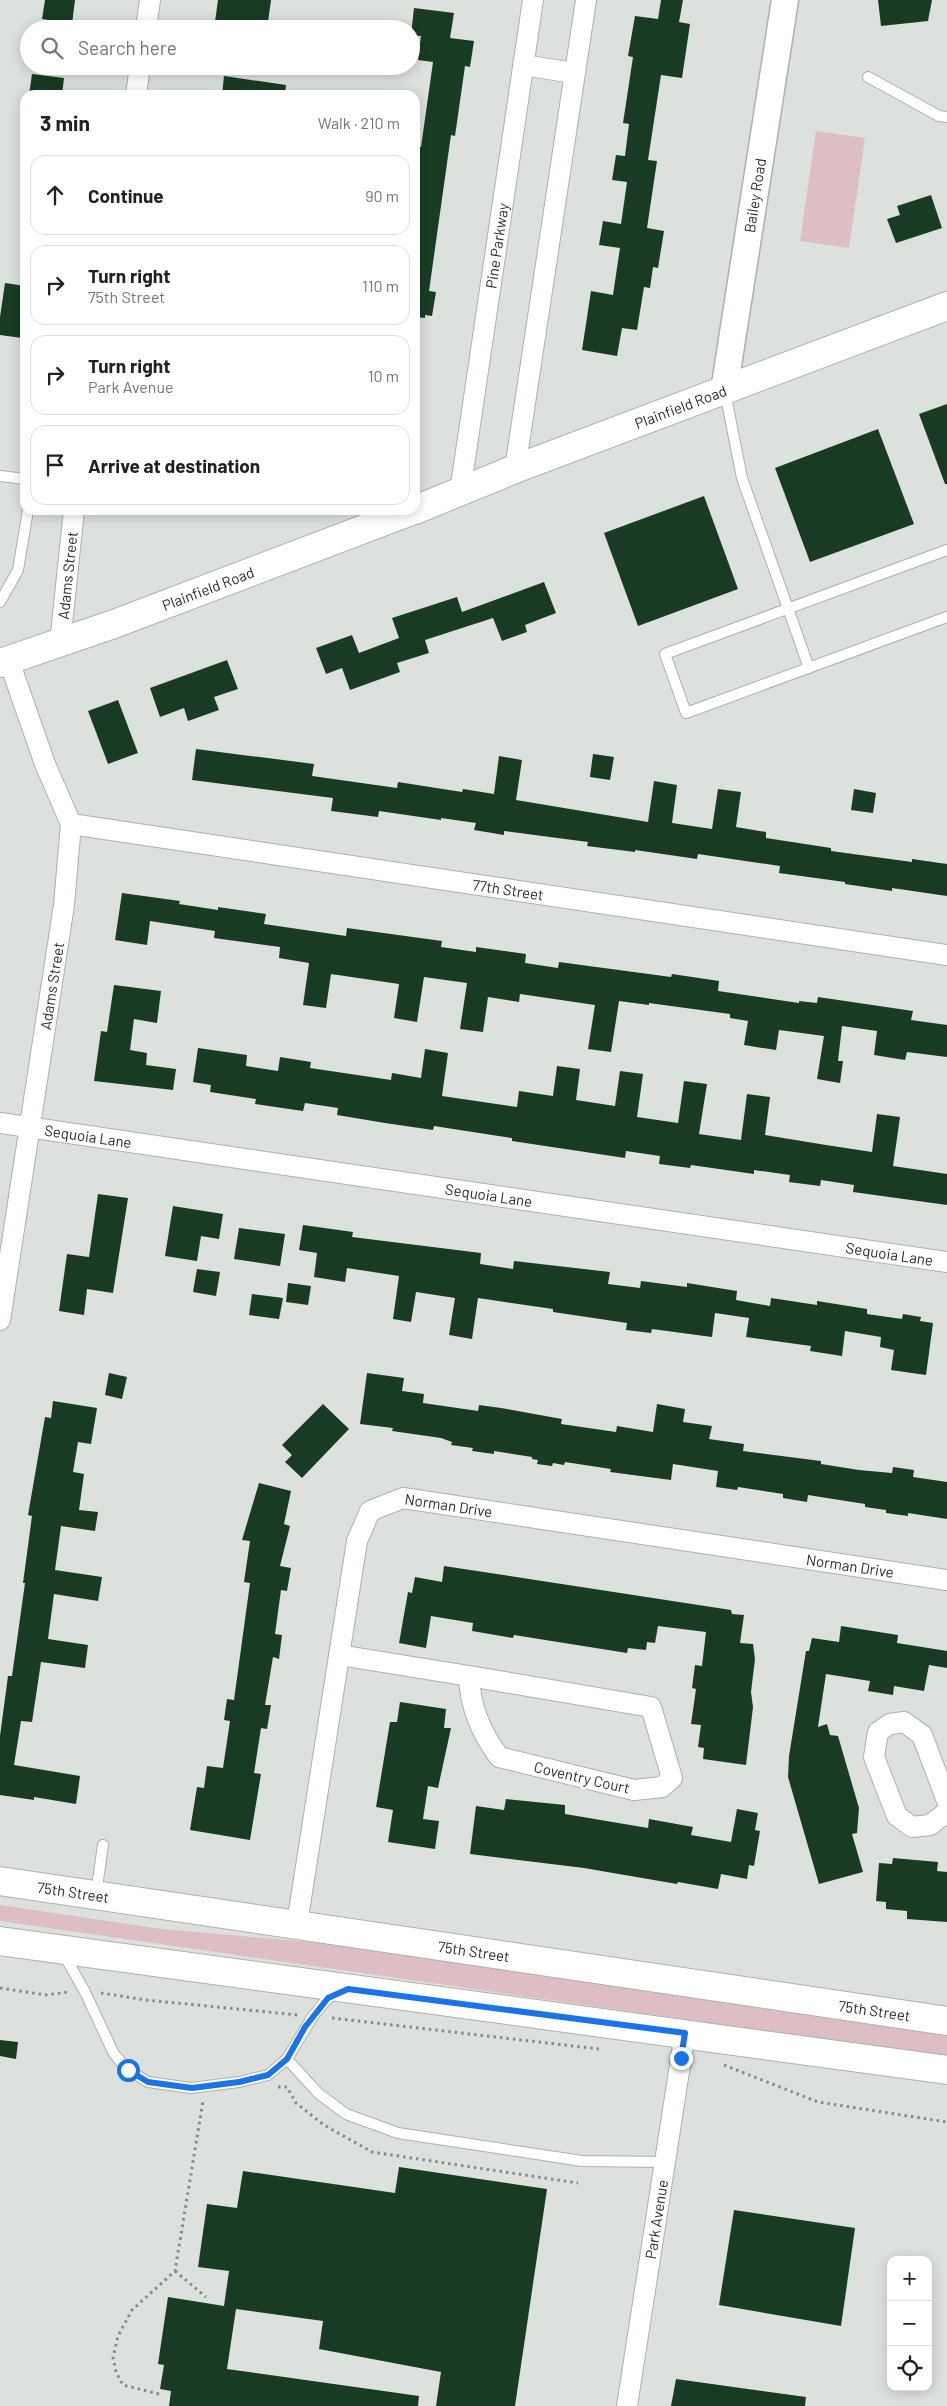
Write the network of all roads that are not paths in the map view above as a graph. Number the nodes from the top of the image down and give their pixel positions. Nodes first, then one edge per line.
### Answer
1 (150, 0) edge
2 (533, 0) edge
3 (586, 0) edge
4 (785, 0) edge
5 (147, 20) edge
6 (523, 65) junction
7 (574, 73) junction
8 (139, 75) edge
9 (868, 77) dead end
10 (137, 90) edge
11 (947, 117) edge
12 (947, 306) edge
13 (724, 391) junction
14 (514, 469) junction
15 (0, 476) edge
16 (20, 478) edge
17 (460, 492) junction
18 (420, 508) edge
19 (27, 515) edge
20 (73, 515) edge
21 (401, 515) edge
22 (947, 550) edge
23 (0, 602) edge
24 (788, 609) junction
25 (947, 617) edge
26 (60, 643) junction
27 (5, 662) edge
28 (809, 668) junction
29 (71, 824) junction
30 (947, 955) edge
31 (0, 1123) edge
32 (29, 1128) junction
33 (947, 1262) edge
34 (0, 1320) edge
35 (947, 1580) edge
36 (339, 1655) junction
37 (469, 1676) junction
38 (947, 1801) edge
39 (947, 1812) edge
40 (102, 1845) dead end
41 (0, 1881) edge
42 (96, 1895) junction
43 (297, 1924) junction
44 (0, 1941) edge
45 (61, 1950) junction
46 (348, 1989) junction
47 (947, 2021) edge
48 (685, 2033) junction
49 (287, 2059) junction
50 (947, 2070) edge
51 (665, 2162) junction
52 (627, 2406) edge

1 - 5 street
2 - 6 street, Pine Parkway
3 - 7 street
4 - 13 street, Bailey Road
6 - 7 street
6 - 17 street, Pine Parkway
7 - 14 street
8 - 10 street
9 - 11 lane
12 - 13 main road, Plainfield Road
13 - 14 main road, Plainfield Road
13 - 24 lane
14 - 17 main road, Plainfield Road
15 - 16 lane
17 - 18 main road, Plainfield Road
19 - 23 lane
20 - 26 street, Adams Street
21 - 26 main road, Plainfield Road
22 - 24 lane
24 - 28 lane
24 - 28 lane
25 - 28 lane
26 - 27 main road, Plainfield Road
27 - 29 street, Adams Street
29 - 30 street, 77th Street
29 - 32 street, Adams Street
31 - 32 street, Sequoia Lane
32 - 33 street, Sequoia Lane
32 - 34 street, Adams Street
35 - 36 street, Norman Drive
36 - 37 street, Coventry Court
36 - 43 street, Norman Drive
37 - 37 street, Coventry Court
38 - 39 street
40 - 42 lane
41 - 42 main road, 75th Street
42 - 43 main road, 75th Street
43 - 47 main road, 75th Street
44 - 45 main road
45 - 46 main road
45 - 49 lane
46 - 48 main road
46 - 49 lane
48 - 50 main road
48 - 51 street, Park Avenue
49 - 51 lane
51 - 52 street, Park Avenue

